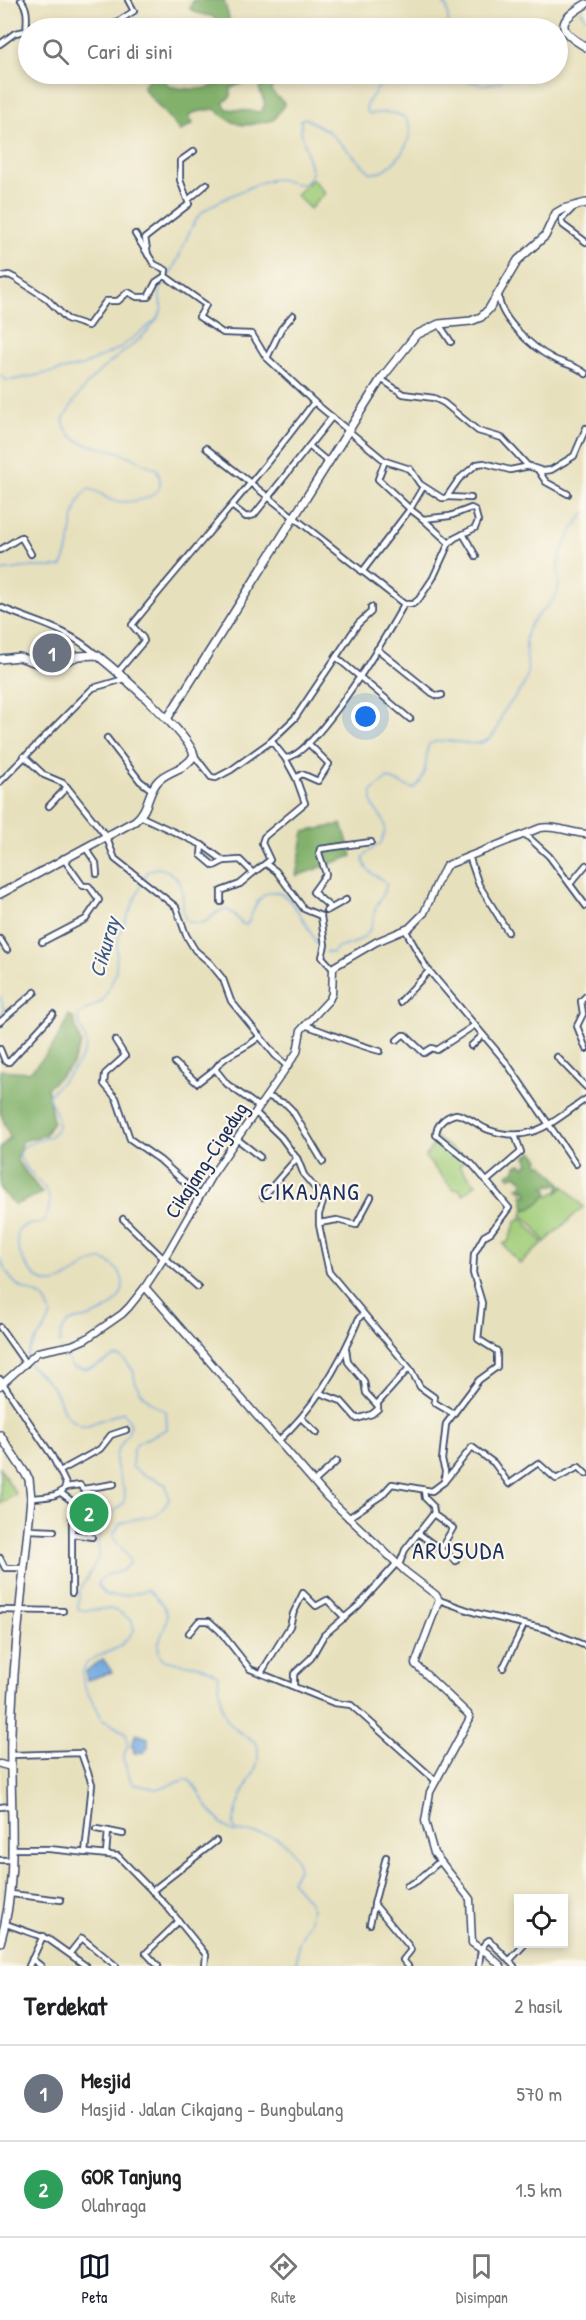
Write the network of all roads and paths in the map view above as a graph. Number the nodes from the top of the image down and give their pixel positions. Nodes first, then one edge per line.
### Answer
1 (21, 0) edge
2 (128, 0) edge
3 (586, 4) edge
4 (27, 18) edge
5 (123, 18) edge
6 (568, 18) edge
7 (18, 32) edge
8 (568, 36) edge
9 (0, 44) edge
10 (586, 47) edge
11 (194, 151) dead end
12 (207, 184) dead end
13 (188, 200) junction
14 (586, 203) edge
15 (574, 207) junction
16 (135, 234) dead end
17 (586, 242) edge
18 (148, 255) junction
19 (166, 276) junction
20 (0, 277) edge
21 (500, 292) junction
22 (293, 315) dead end
23 (438, 324) junction
24 (451, 342) dead end
25 (267, 358) junction
26 (586, 374) edge
27 (381, 379) junction
28 (314, 402) junction
29 (332, 417) junction
30 (586, 428) edge
31 (349, 431) junction
32 (309, 446) junction
33 (206, 448) dead end
34 (385, 461) junction
35 (329, 463) junction
36 (530, 466) junction
37 (537, 468) junction
38 (250, 484) junction
39 (423, 487) junction
40 (568, 494) dead end
41 (268, 496) junction
42 (447, 497) junction
43 (471, 498) dead end
44 (232, 506) junction
45 (410, 509) junction
46 (294, 518) junction
47 (423, 519) junction
48 (463, 534) junction
49 (449, 543) junction
50 (0, 550) edge
51 (31, 554) dead end
52 (476, 556) dead end
53 (362, 572) junction
54 (405, 604) junction
55 (0, 607) edge
56 (371, 608) dead end
57 (377, 649) junction
58 (98, 656) junction
59 (336, 657) junction
60 (0, 659) edge
61 (117, 673) junction
62 (360, 678) junction
63 (124, 680) junction
64 (442, 695) dead end
65 (167, 719) junction
66 (410, 719) dead end
67 (107, 738) dead end
68 (270, 742) junction
69 (308, 743) junction
70 (194, 755) junction
71 (24, 756) junction
72 (285, 758) junction
73 (296, 778) junction
74 (0, 782) edge
75 (67, 787) junction
76 (153, 791) junction
77 (49, 806) dead end
78 (140, 816) junction
79 (586, 834) edge
80 (526, 835) junction
81 (106, 836) junction
82 (371, 842) dead end
83 (202, 845) junction
84 (85, 847) junction
85 (469, 856) junction
86 (63, 858) junction
87 (224, 861) junction
88 (266, 864) junction
89 (586, 865) edge
90 (253, 873) junction
91 (97, 874) dead end
92 (570, 884) junction
93 (0, 894) edge
94 (346, 900) dead end
95 (221, 902) dead end
96 (586, 906) edge
97 (326, 911) junction
98 (321, 916) junction
99 (406, 931) junction
100 (508, 932) dead end
101 (0, 939) edge
102 (42, 942) dead end
103 (7, 950) dead end
104 (333, 969) junction
105 (429, 970) junction
106 (34, 992) dead end
107 (586, 996) edge
108 (400, 1002) dead end
109 (53, 1014) dead end
110 (1, 1020) edge
111 (305, 1025) junction
112 (475, 1025) junction
113 (483, 1035) junction
114 (260, 1036) junction
115 (115, 1040) dead end
116 (397, 1040) dead end
117 (471, 1046) dead end
118 (0, 1048) edge
119 (586, 1049) edge
120 (380, 1050) dead end
121 (557, 1057) dead end
122 (175, 1064) dead end
123 (288, 1067) junction
124 (215, 1069) junction
125 (586, 1087) edge
126 (267, 1096) junction
127 (586, 1099) edge
128 (257, 1110) junction
129 (550, 1125) junction
130 (515, 1135) junction
131 (237, 1139) junction
132 (260, 1157) dead end
133 (297, 1158) junction
134 (322, 1162) dead end
135 (576, 1164) dead end
136 (487, 1181) junction
137 (200, 1196) junction
138 (263, 1197) dead end
139 (371, 1197) dead end
140 (123, 1219) dead end
141 (319, 1223) junction
142 (164, 1258) junction
143 (145, 1287) junction
144 (198, 1287) dead end
145 (363, 1314) junction
146 (0, 1327) edge
147 (346, 1349) junction
148 (27, 1363) junction
149 (409, 1368) junction
150 (1, 1383) edge
151 (320, 1393) junction
152 (377, 1404) junction
153 (454, 1414) junction
154 (302, 1418) junction
155 (126, 1430) dead end
156 (317, 1433) dead end
157 (0, 1435) edge
158 (278, 1441) junction
159 (337, 1461) dead end
160 (60, 1471) junction
161 (586, 1474) edge
162 (314, 1482) junction
163 (444, 1482) junction
164 (114, 1484) dead end
165 (66, 1487) junction
166 (424, 1490) junction
167 (61, 1493) junction
168 (31, 1498) junction
169 (433, 1514) junction
170 (347, 1518) junction
171 (28, 1530) junction
172 (54, 1531) dead end
173 (418, 1533) junction
174 (73, 1534) junction
175 (92, 1537) dead end
176 (440, 1550) junction
177 (0, 1558) edge
178 (456, 1561) dead end
179 (398, 1564) junction
180 (24, 1568) junction
181 (72, 1593) dead end
182 (439, 1600) junction
183 (0, 1610) edge
184 (20, 1610) junction
185 (63, 1611) dead end
186 (345, 1618) junction
187 (525, 1624) junction
188 (189, 1633) dead end
189 (586, 1646) edge
190 (503, 1668) dead end
191 (261, 1673) junction
192 (294, 1686) junction
193 (11, 1755) junction
194 (0, 1764) edge
195 (11, 1767) junction
196 (436, 1781) junction
197 (10, 1806) junction
198 (0, 1807) edge
199 (96, 1829) dead end
200 (108, 1831) junction
201 (123, 1834) dead end
202 (216, 1841) dead end
203 (11, 1849) junction
204 (85, 1853) junction
205 (106, 1854) junction
206 (386, 1857) dead end
207 (0, 1860) edge
208 (11, 1860) junction
209 (440, 1861) junction
210 (407, 1886) dead end
211 (152, 1891) junction
212 (11, 1894) junction
213 (61, 1900) dead end
214 (374, 1906) junction
215 (179, 1921) junction
216 (4, 1923) edge
217 (370, 1924) dead end
218 (43, 1936) junction
219 (0, 1943) edge
220 (521, 1948) edge
221 (481, 1950) junction
222 (70, 1953) junction
223 (32, 1959) junction
224 (509, 1961) junction
225 (29, 1966) edge
226 (41, 1966) edge
227 (86, 1966) edge
228 (116, 1966) edge
229 (158, 1966) edge
230 (205, 1966) edge
231 (408, 1966) edge
232 (479, 1966) edge
233 (501, 1966) edge
234 (514, 1966) edge

1 - 4 street
2 - 5 street
3 - 6 main road
7 - 9 street
8 - 10 main road
11 - 13 street
12 - 13 street
13 - 18 street
14 - 15 main road
15 - 17 street
15 - 21 main road
16 - 18 street
18 - 19 street
19 - 20 street
19 - 25 street
21 - 23 main road
21 - 26 street
22 - 25 street
23 - 24 street
23 - 27 main road
25 - 28 street
27 - 31 main road
27 - 36 street
28 - 29 street
28 - 38 street
29 - 31 street
29 - 32 street
30 - 37 street
31 - 34 street
31 - 35 main road
32 - 35 street
32 - 41 street
33 - 38 street
34 - 39 street
34 - 45 street
35 - 46 main road
36 - 37 street
36 - 42 street
37 - 40 street
38 - 41 street
38 - 44 street
39 - 42 street
39 - 45 street
41 - 44 street
41 - 46 street
42 - 43 street
44 - 61 street
45 - 47 street
45 - 53 street
46 - 53 street
46 - 65 main road
47 - 48 street
47 - 49 street
48 - 49 street
48 - 52 street
49 - 54 street
50 - 51 street
53 - 54 street
54 - 57 street
55 - 58 street
56 - 59 street
57 - 62 street
57 - 64 street
58 - 60 main road
58 - 61 main road
59 - 62 street
59 - 68 street
61 - 63 main road
62 - 66 street
62 - 69 street
63 - 65 main road
63 - 71 street
65 - 70 main road
67 - 76 street
68 - 70 street
68 - 72 street
69 - 72 street
69 - 73 street
70 - 76 main road
71 - 74 street
71 - 75 street
72 - 73 street
73 - 88 street
75 - 77 street
75 - 81 street
76 - 78 main road
78 - 81 main road
78 - 83 street
79 - 80 street
80 - 85 street
80 - 92 street
81 - 84 main road
81 - 114 street
82 - 97 street
83 - 87 street
83 - 87 street
84 - 86 main road
84 - 91 street
85 - 99 street
85 - 100 street
86 - 93 main road
86 - 102 street
87 - 90 street
88 - 90 street
88 - 98 street
89 - 92 street
90 - 95 street
92 - 96 street
94 - 97 street
97 - 98 street
98 - 104 street
99 - 104 street
99 - 105 street
101 - 103 street
104 - 111 street, Cikajang-Cigedug
105 - 108 street
105 - 112 street
106 - 110 street
107 - 119 street
109 - 118 street
111 - 120 street
111 - 123 street, Cikajang-Cigedug
112 - 113 street
112 - 116 street
113 - 117 street
113 - 129 street
114 - 123 street
114 - 124 street
115 - 137 street
121 - 125 street
122 - 124 street
123 - 126 street, Cikajang-Cigedug
124 - 128 street
126 - 128 street, Cikajang-Cigedug
126 - 134 street
127 - 129 street
128 - 131 street, Cikajang-Cigedug
128 - 133 street
129 - 130 street
129 - 135 street
130 - 136 street
130 - 136 street
131 - 132 street
131 - 137 street, Cikajang-Cigedug
133 - 138 street
133 - 141 street
136 - 153 street
137 - 142 street, Cikajang-Cigedug
139 - 141 street
140 - 142 street
141 - 145 street
142 - 143 street, Cikajang-Cigedug
142 - 144 street
143 - 148 street, Cikajang-Cigedug
143 - 158 street
145 - 147 street
145 - 149 street
146 - 148 street
147 - 151 street
147 - 152 street
148 - 150 street, Cikajang-Cigedug
149 - 152 street
149 - 153 street
150 - 160 street
151 - 152 street
151 - 154 street
153 - 163 street
154 - 156 street
154 - 158 street
155 - 160 street
157 - 168 main road
158 - 162 street
159 - 162 street
160 - 165 street
161 - 163 street
162 - 170 street
163 - 166 street
164 - 165 street
165 - 167 street
166 - 169 street
166 - 170 street
167 - 168 street
167 - 174 street
168 - 171 main road
169 - 173 street
169 - 176 street
170 - 179 street
171 - 172 street
171 - 180 main road
173 - 176 street
173 - 179 street
174 - 175 street
174 - 181 street
176 - 178 street
177 - 180 street
179 - 182 street
179 - 186 street
180 - 184 main road
182 - 187 street
182 - 196 street
183 - 184 street
184 - 185 street
184 - 193 main road
186 - 191 street
186 - 192 street
187 - 189 street
187 - 190 street
188 - 191 street
191 - 192 street
192 - 196 street
193 - 195 main road
193 - 204 street
194 - 195 street
195 - 197 main road
196 - 209 street
197 - 198 street
197 - 203 main road
199 - 200 street
200 - 201 street
200 - 205 street
202 - 211 street
203 - 204 street
203 - 208 main road
204 - 205 street
205 - 211 street
206 - 214 street
207 - 208 street
208 - 212 main road
209 - 210 street
209 - 221 street
211 - 215 street
212 - 213 street
212 - 216 main road
214 - 217 street
214 - 231 street
215 - 229 street
215 - 230 street
216 - 218 street
216 - 219 main road
218 - 222 street
218 - 223 street
220 - 224 street
221 - 224 street
221 - 232 street
221 - 233 street
222 - 227 street
222 - 228 street
223 - 225 street
223 - 226 street
224 - 234 street

